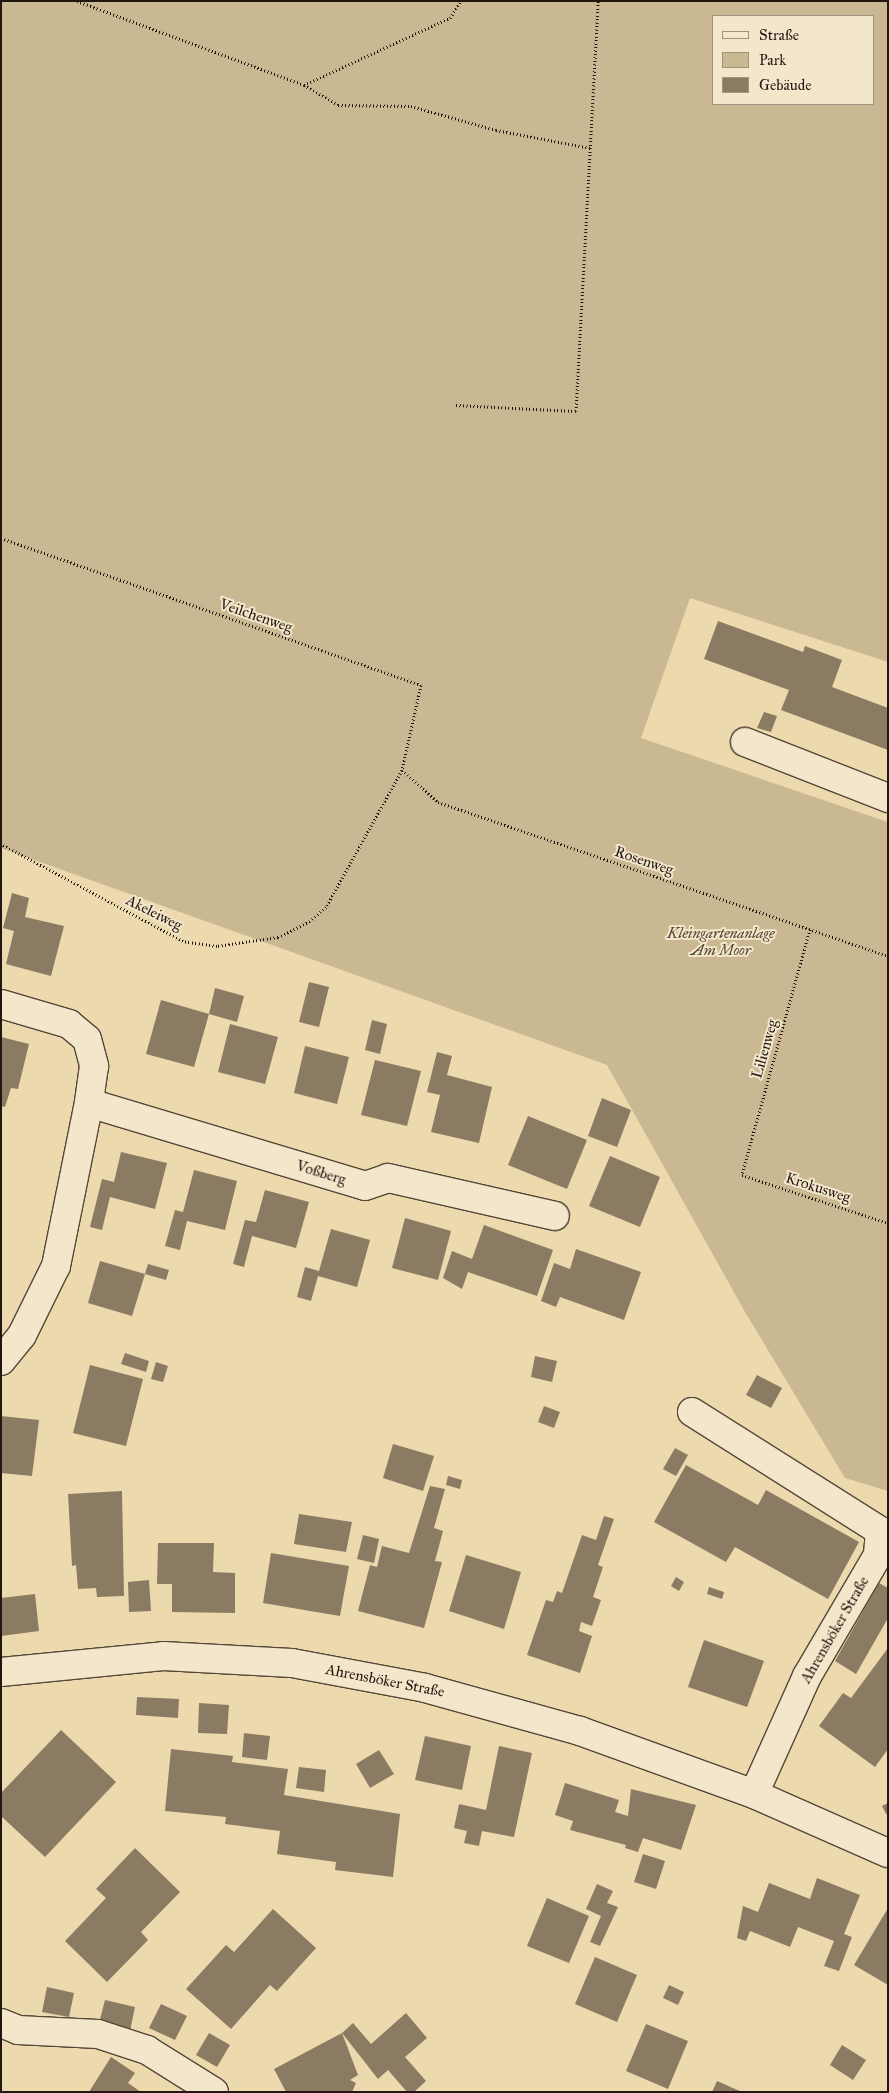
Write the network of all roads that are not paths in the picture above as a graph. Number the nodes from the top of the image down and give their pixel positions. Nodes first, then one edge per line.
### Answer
1 (745, 742) dead end
2 (888, 798) edge
3 (1, 1004) edge
4 (90, 1103) junction
5 (555, 1216) dead end
6 (1, 1361) edge
7 (692, 1412) dead end
8 (1, 1672) edge
9 (754, 1794) junction
10 (888, 1853) edge
11 (1, 2023) edge
12 (210, 2088) edge

1 - 2 street
3 - 4 street
4 - 5 street, Voßberg
4 - 6 street
7 - 9 street, Ahrensböker Straße
8 - 9 street, Ahrensböker Straße
9 - 10 street, Ahrensböker Straße
11 - 12 street

